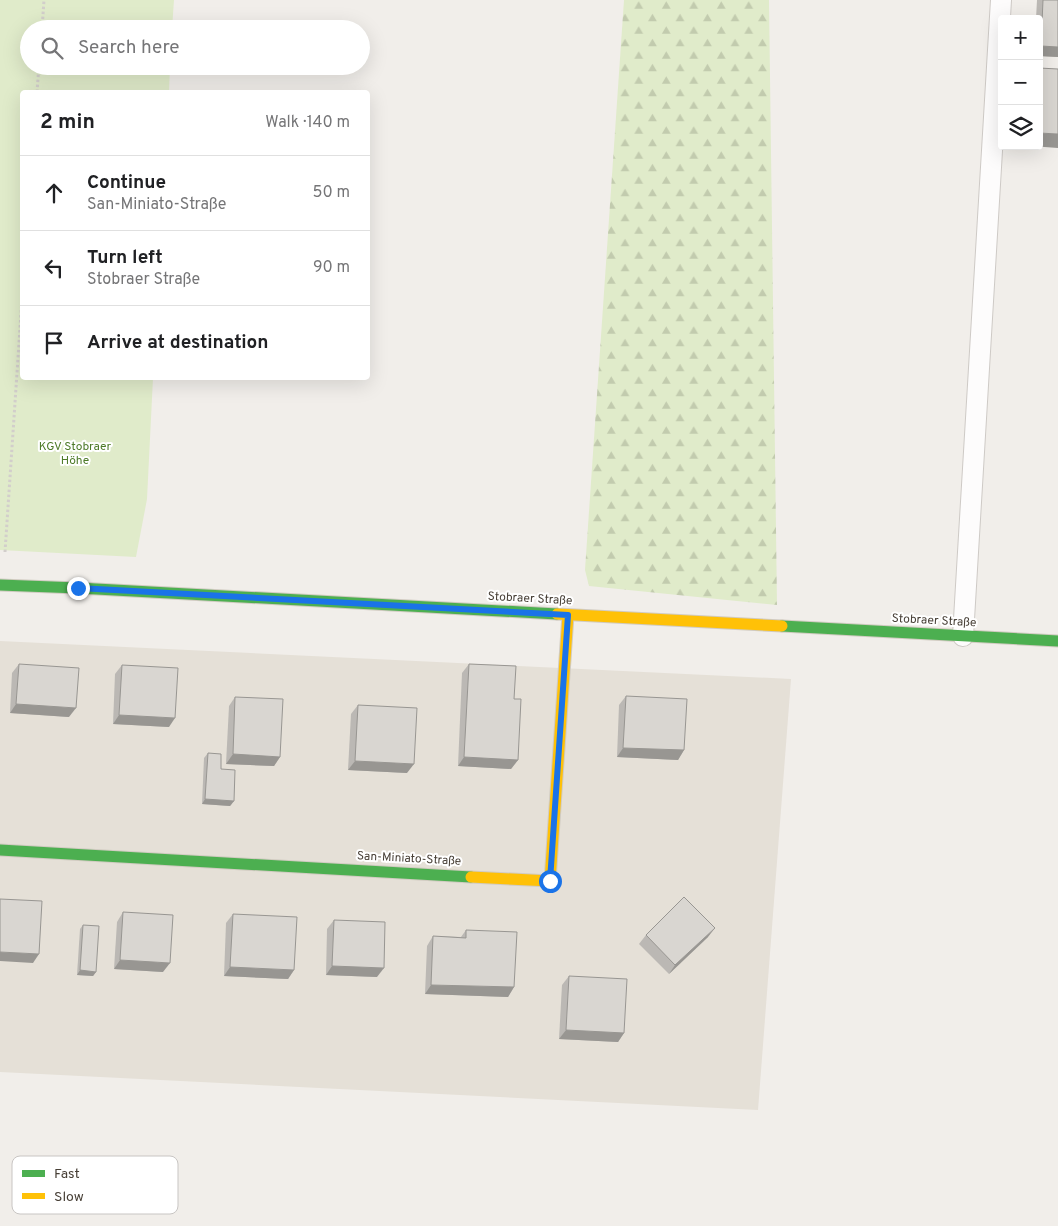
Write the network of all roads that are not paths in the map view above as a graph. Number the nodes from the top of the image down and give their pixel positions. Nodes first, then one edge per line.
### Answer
1 (1001, 0) edge
2 (1, 585) edge
3 (568, 615) junction
4 (963, 636) junction
5 (1058, 641) edge
6 (0, 850) edge

1 - 4 lane
2 - 3 street, Stobraer Straße
3 - 4 street, Stobraer Straße
3 - 6 street, San-Miniato-Straße
4 - 5 street, Stobraer Straße

